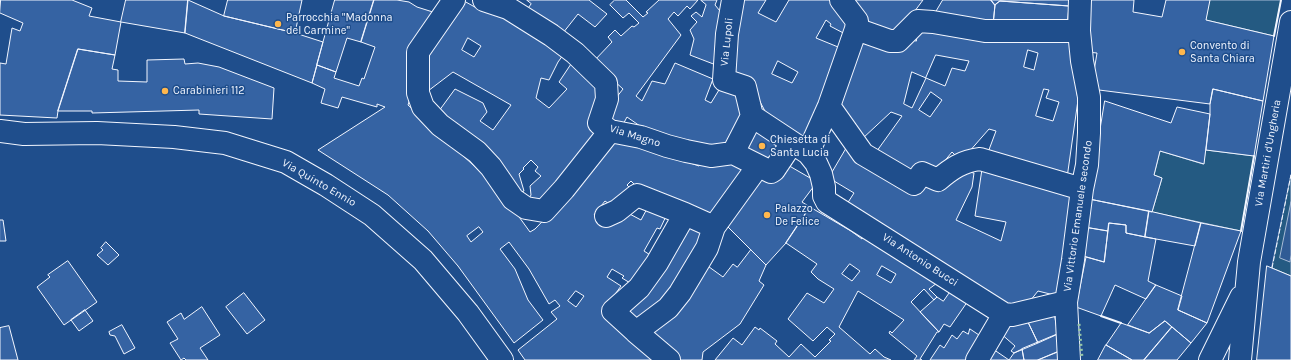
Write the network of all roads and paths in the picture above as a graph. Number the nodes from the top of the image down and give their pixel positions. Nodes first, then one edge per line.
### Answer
1 (454, 0) edge
2 (484, 0) edge
3 (733, 0) edge
4 (841, 0) edge
5 (1080, 0) edge
6 (512, 4) edge
7 (1291, 22) edge
8 (856, 29) junction
9 (1079, 31) junction
10 (829, 106) junction
11 (752, 116) junction
12 (0, 131) edge
13 (610, 131) junction
14 (800, 148) junction
15 (733, 153) junction
16 (758, 166) junction
17 (1082, 188) junction
18 (685, 214) junction
19 (606, 216) dead end
20 (714, 227) junction
21 (1247, 283) junction
22 (1066, 302) junction
23 (1004, 314) junction
24 (636, 332) junction
25 (502, 360) edge
26 (669, 360) edge
27 (977, 360) edge
28 (1069, 360) edge
29 (1210, 360) edge
30 (1240, 360) edge

1 - 13 street
2 - 6 street
3 - 11 street, Via Lupoli
4 - 8 street
5 - 9 street, Via Vittorio Emanuele secondo
6 - 13 street, Via Magno
7 - 21 street, Via Martiri d'Ungheria
8 - 9 street
8 - 10 street
9 - 17 street, Via Vittorio Emanuele secondo
10 - 14 street
10 - 17 street
11 - 14 street
11 - 15 street
12 - 25 street, Via Quinto Ennio
13 - 15 street, Via Magno
14 - 16 street
14 - 23 street, Via Antonio Bucci
15 - 16 street
16 - 20 street
17 - 22 street, Via Vittorio Emanuele secondo
18 - 19 street
18 - 20 street
18 - 24 street
20 - 24 street
21 - 29 street, Via Martiri d'Ungheria
21 - 30 street, Via Martiri d'Ungheria
22 - 23 street
22 - 28 street, Via Vittorio Emanuele secondo
23 - 27 street
24 - 26 street

